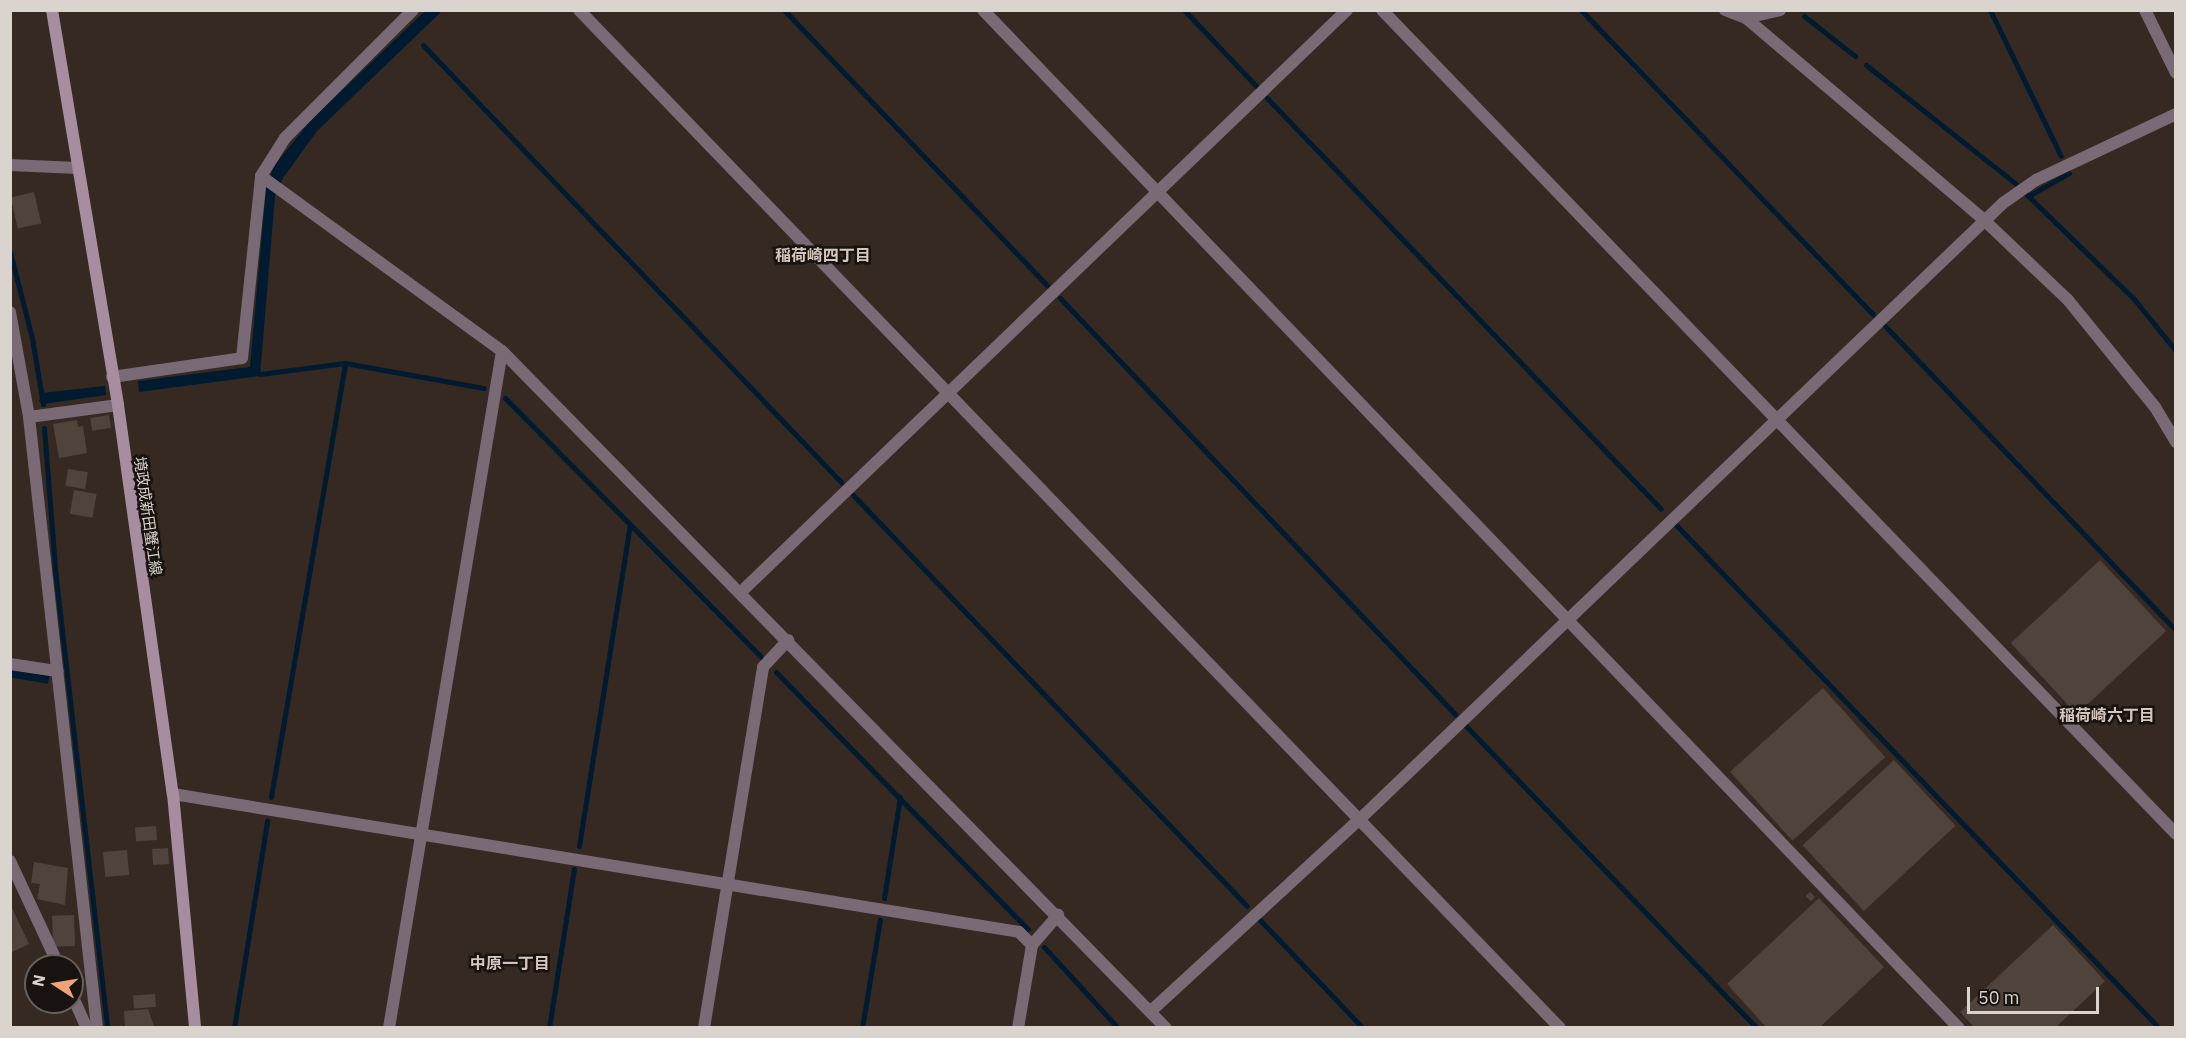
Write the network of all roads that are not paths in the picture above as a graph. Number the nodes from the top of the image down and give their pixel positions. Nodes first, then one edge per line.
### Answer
1 (52, 10) edge
2 (413, 10) edge
3 (579, 10) edge
4 (983, 10) edge
5 (1347, 10) edge
6 (1382, 10) edge
7 (1725, 10) edge
8 (1780, 10) edge
9 (2145, 10) edge
10 (1746, 18) junction
11 (2175, 73) edge
12 (2175, 114) edge
13 (10, 165) edge
14 (77, 168) junction
15 (263, 177) junction
16 (1158, 192) junction
17 (1984, 220) junction
18 (10, 312) edge
19 (502, 351) junction
20 (112, 377) junction
21 (950, 391) junction
22 (118, 405) junction
23 (29, 417) junction
24 (1775, 420) junction
25 (2175, 442) edge
26 (741, 592) junction
27 (1566, 619) junction
28 (788, 640) junction
29 (10, 664) edge
30 (57, 671) junction
31 (173, 794) junction
32 (1360, 819) junction
33 (2175, 834) edge
34 (420, 835) junction
35 (10, 861) edge
36 (727, 884) junction
37 (1058, 915) junction
38 (1032, 945) junction
39 (53, 954) edge
40 (1151, 1011) junction
41 (81, 1014) edge
42 (87, 1028) edge
43 (97, 1028) edge
44 (195, 1028) edge
45 (389, 1028) edge
46 (704, 1028) edge
47 (1018, 1028) edge
48 (1166, 1028) edge
49 (1560, 1028) edge
50 (1959, 1028) edge

1 - 14 main road, 境政成新田蟹江線
2 - 15 street
3 - 21 street
4 - 16 street
5 - 16 street
6 - 24 street
7 - 10 street
8 - 10 street
9 - 11 street
10 - 17 street
12 - 17 street
13 - 14 street
14 - 20 main road, 境政成新田蟹江線
15 - 19 street
15 - 20 street
16 - 21 street
16 - 27 street
17 - 24 street
17 - 25 street
18 - 23 street
19 - 26 street
19 - 34 street
20 - 22 main road, 境政成新田蟹江線
21 - 26 street
21 - 32 street
22 - 23 street
22 - 31 main road, 境政成新田蟹江線
23 - 30 street
24 - 27 street
24 - 33 street
26 - 28 street
27 - 32 street
27 - 50 street
28 - 36 street
28 - 37 street
29 - 30 street
30 - 43 street
31 - 34 street
31 - 44 main road, 境政成新田蟹江線
32 - 40 street
32 - 49 street
34 - 36 street
34 - 45 street
35 - 39 street
36 - 38 street
36 - 46 street
37 - 38 street
37 - 40 street
38 - 47 street
40 - 48 street
41 - 42 street

